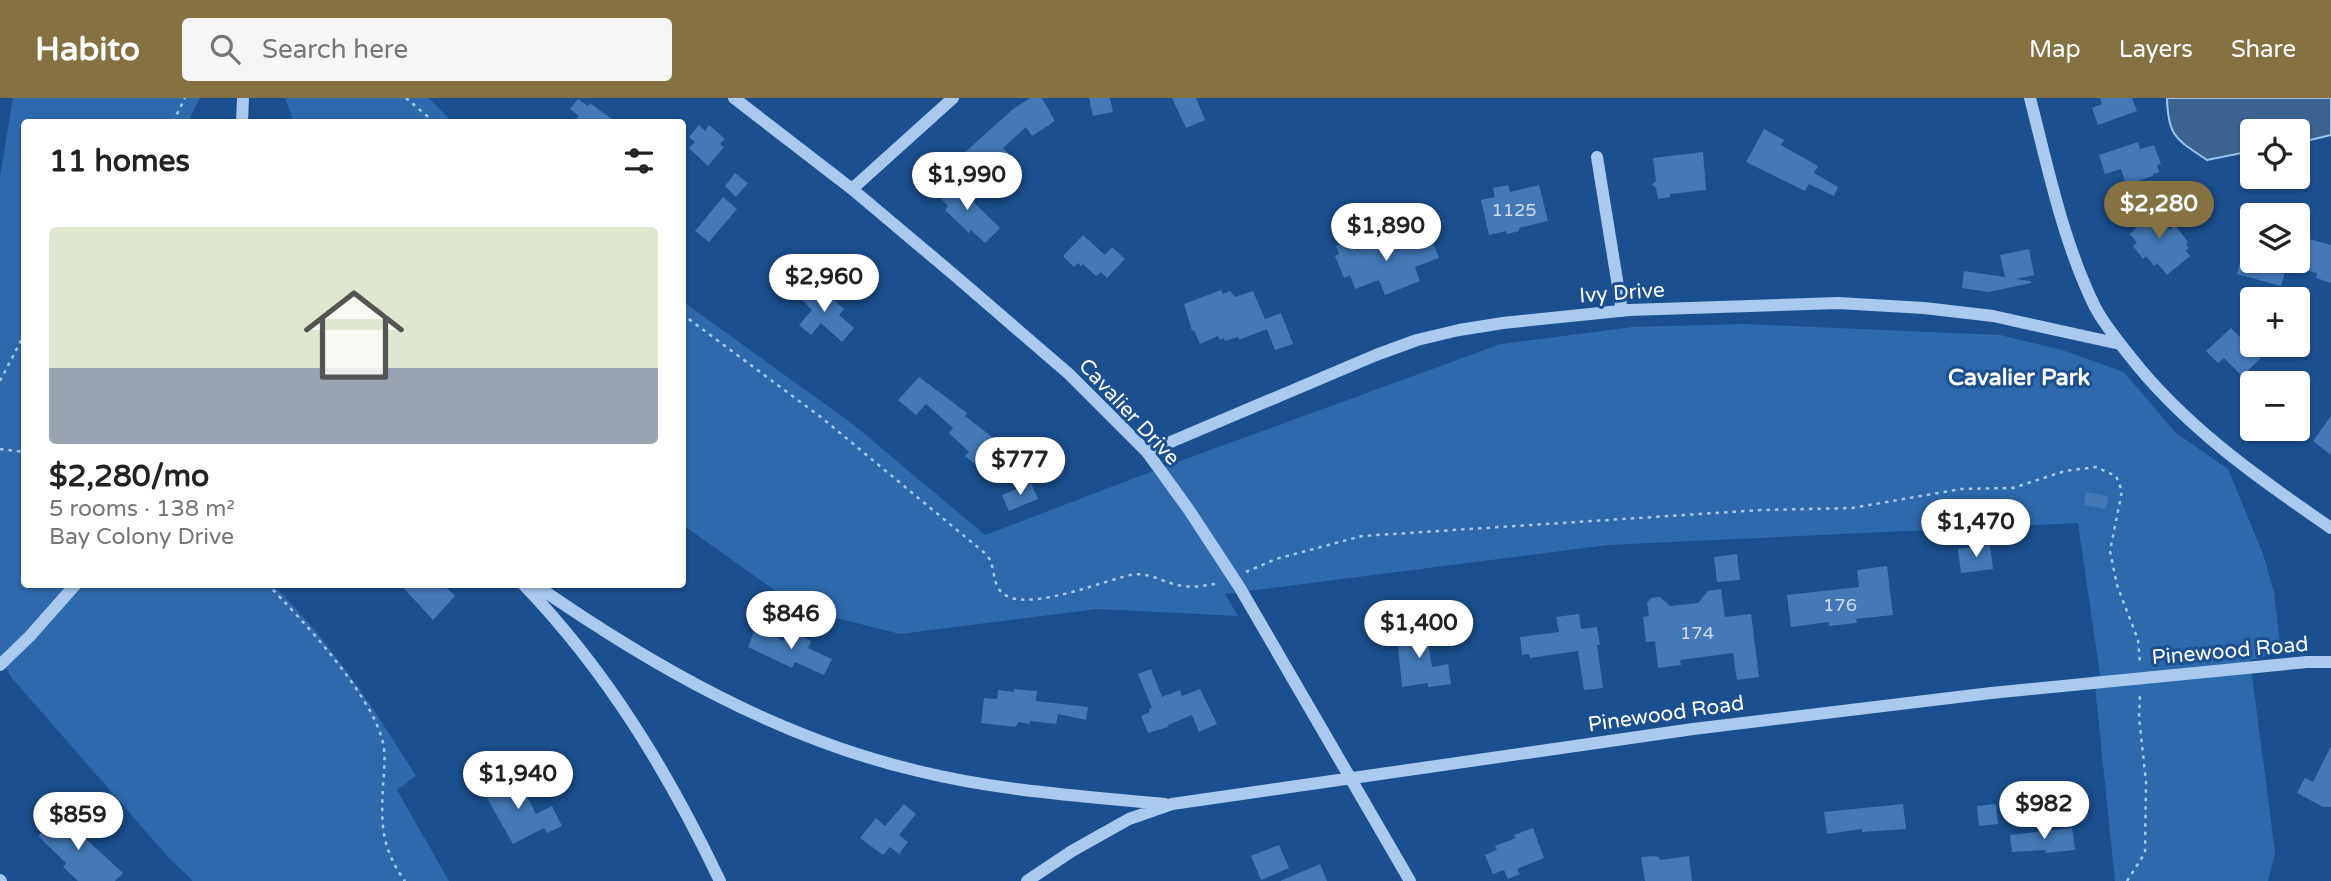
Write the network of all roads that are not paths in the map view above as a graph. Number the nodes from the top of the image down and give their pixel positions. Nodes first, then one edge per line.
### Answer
1 (243, 98) edge
2 (734, 98) edge
3 (953, 98) edge
4 (2030, 98) edge
5 (242, 119) edge
6 (1597, 157) dead end
7 (852, 189) junction
8 (1622, 311) junction
9 (2120, 344) junction
10 (1147, 452) junction
11 (2331, 528) edge
12 (72, 588) edge
13 (527, 588) edge
14 (540, 588) edge
15 (2331, 662) edge
16 (0, 665) edge
17 (1350, 780) junction
18 (1172, 804) junction
19 (720, 881) edge
20 (1027, 881) edge
21 (1410, 881) edge

1 - 5 street
2 - 7 street, Cavalier Drive
3 - 7 street
4 - 9 street
6 - 8 street
7 - 10 street, Cavalier Drive
8 - 9 street, Ivy Drive
8 - 10 street, Ivy Drive
9 - 11 street
10 - 17 street, Cavalier Drive
12 - 16 street
13 - 19 street
14 - 18 street
15 - 17 street, Pinewood Road
17 - 18 street, Pinewood Road
17 - 21 street, Cavalier Drive
18 - 20 street, Pinewood Road

